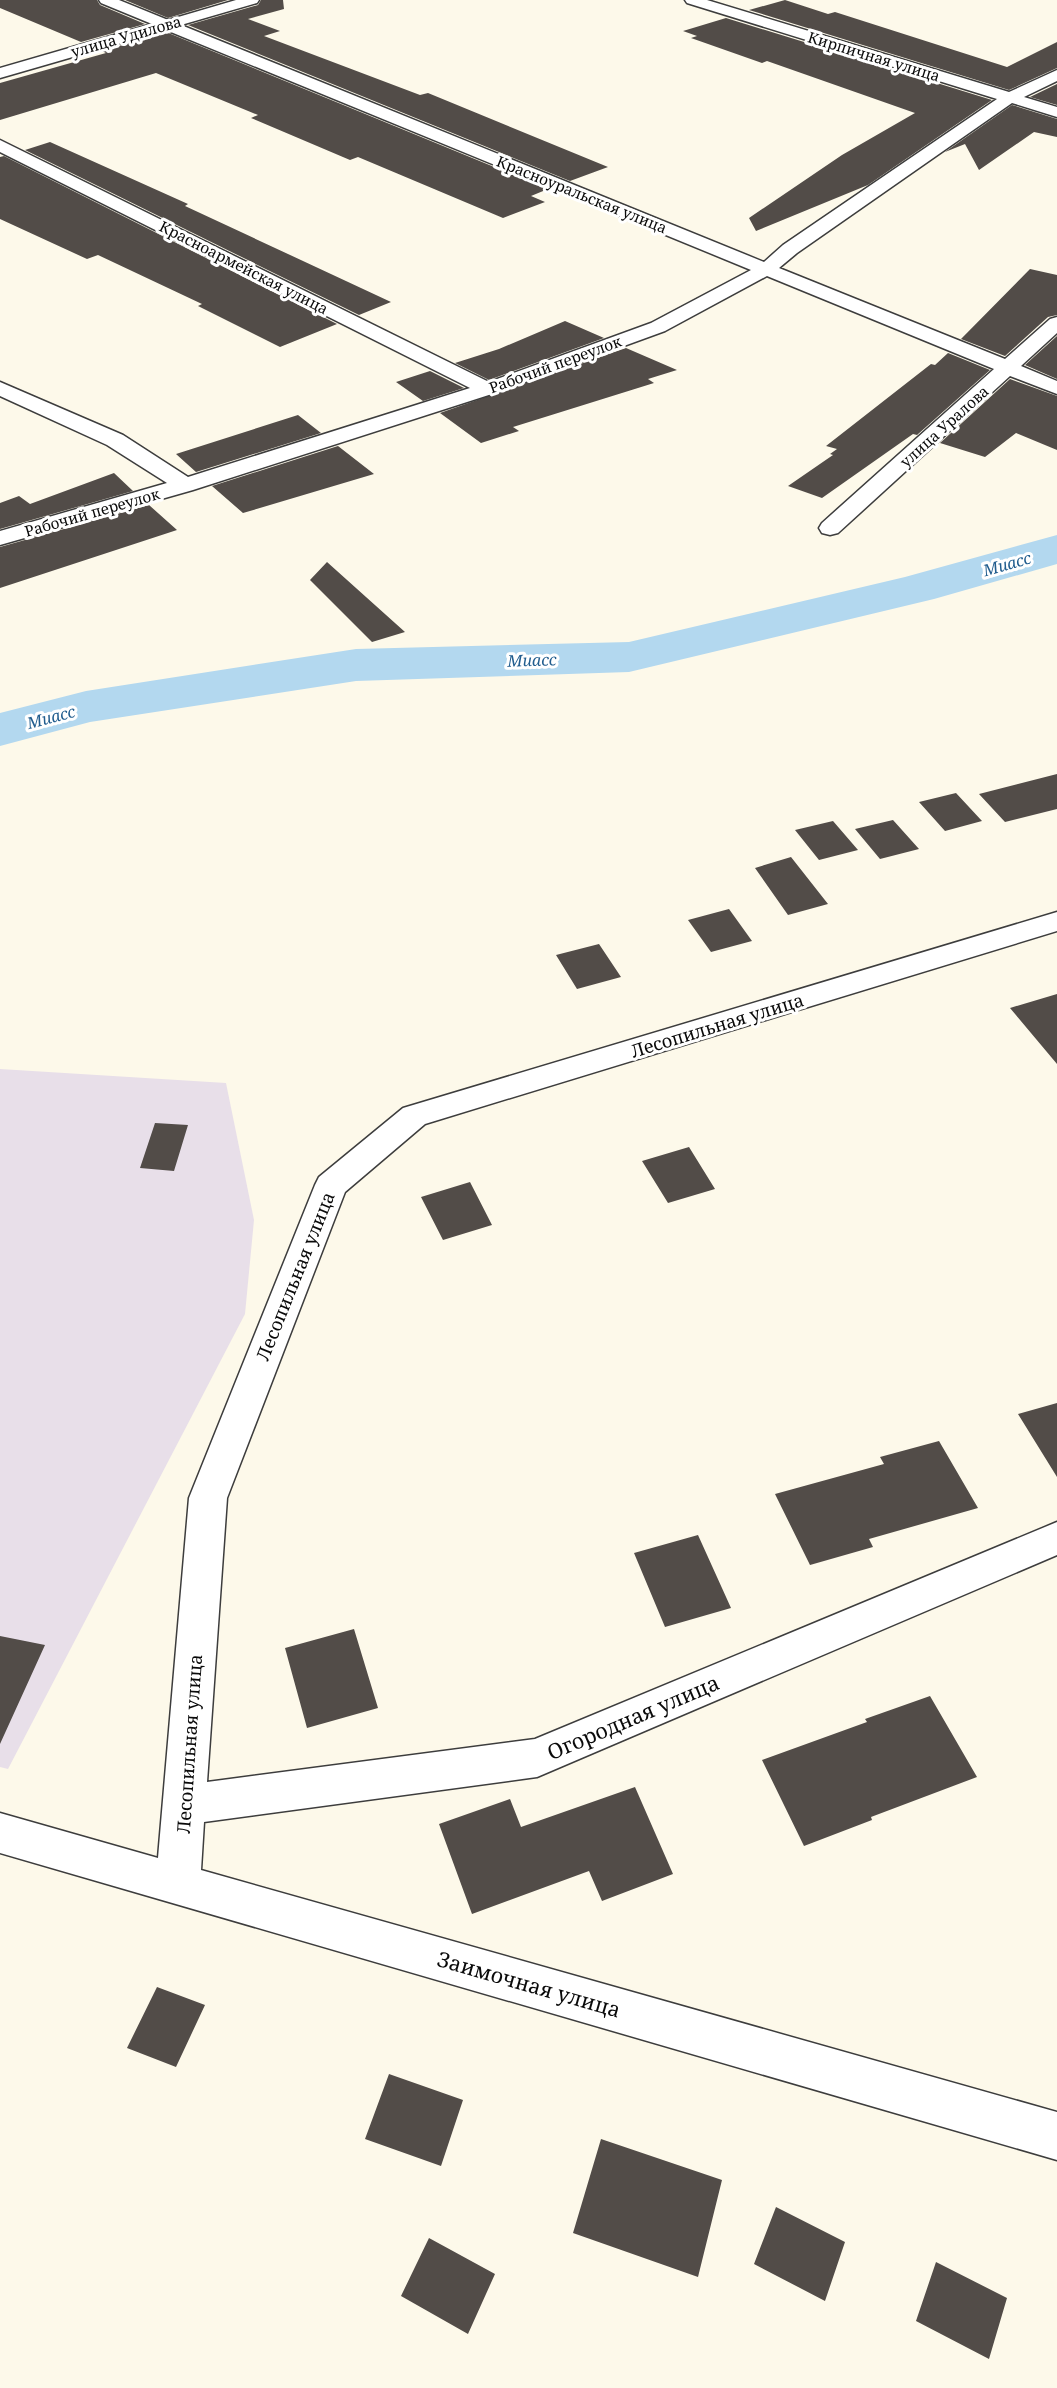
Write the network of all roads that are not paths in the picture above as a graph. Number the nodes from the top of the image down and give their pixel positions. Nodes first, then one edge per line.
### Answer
1 (106, 0) edge
2 (252, 0) edge
3 (692, 0) edge
4 (167, 24) junction
5 (0, 73) edge
6 (1057, 75) edge
7 (1009, 98) junction
8 (1057, 112) edge
9 (0, 145) edge
10 (766, 269) junction
11 (1057, 323) edge
12 (1008, 369) junction
13 (0, 388) edge
14 (1057, 388) edge
15 (488, 389) junction
16 (185, 485) junction
17 (830, 528) dead end
18 (0, 538) edge
19 (1057, 921) edge
20 (1057, 1538) edge
21 (184, 1805) junction
22 (0, 1833) edge
23 (178, 1883) junction
24 (1057, 2136) edge

1 - 4 street, Красноуральская улица
2 - 4 street, улица Удилова
3 - 7 street, Кирпичная улица
4 - 5 street, улица Удилова
4 - 10 street, Красноуральская улица
6 - 7 street, Рабочий переулок
7 - 8 street, Кирпичная улица
7 - 10 street, Рабочий переулок
9 - 15 street, Красноармейская улица
10 - 12 street, Красноуральская улица
10 - 15 street, Рабочий переулок
11 - 12 street, улица Уралова
12 - 14 street, Красноуральская улица
12 - 17 street, улица Уралова
13 - 16 street
15 - 16 street, Рабочий переулок
16 - 18 street, Рабочий переулок
19 - 21 street, Лесопильная улица
20 - 21 street, Огородная улица
21 - 23 street, Лесопильная улица
22 - 23 street, Заимочная улица
23 - 24 street, Заимочная улица

